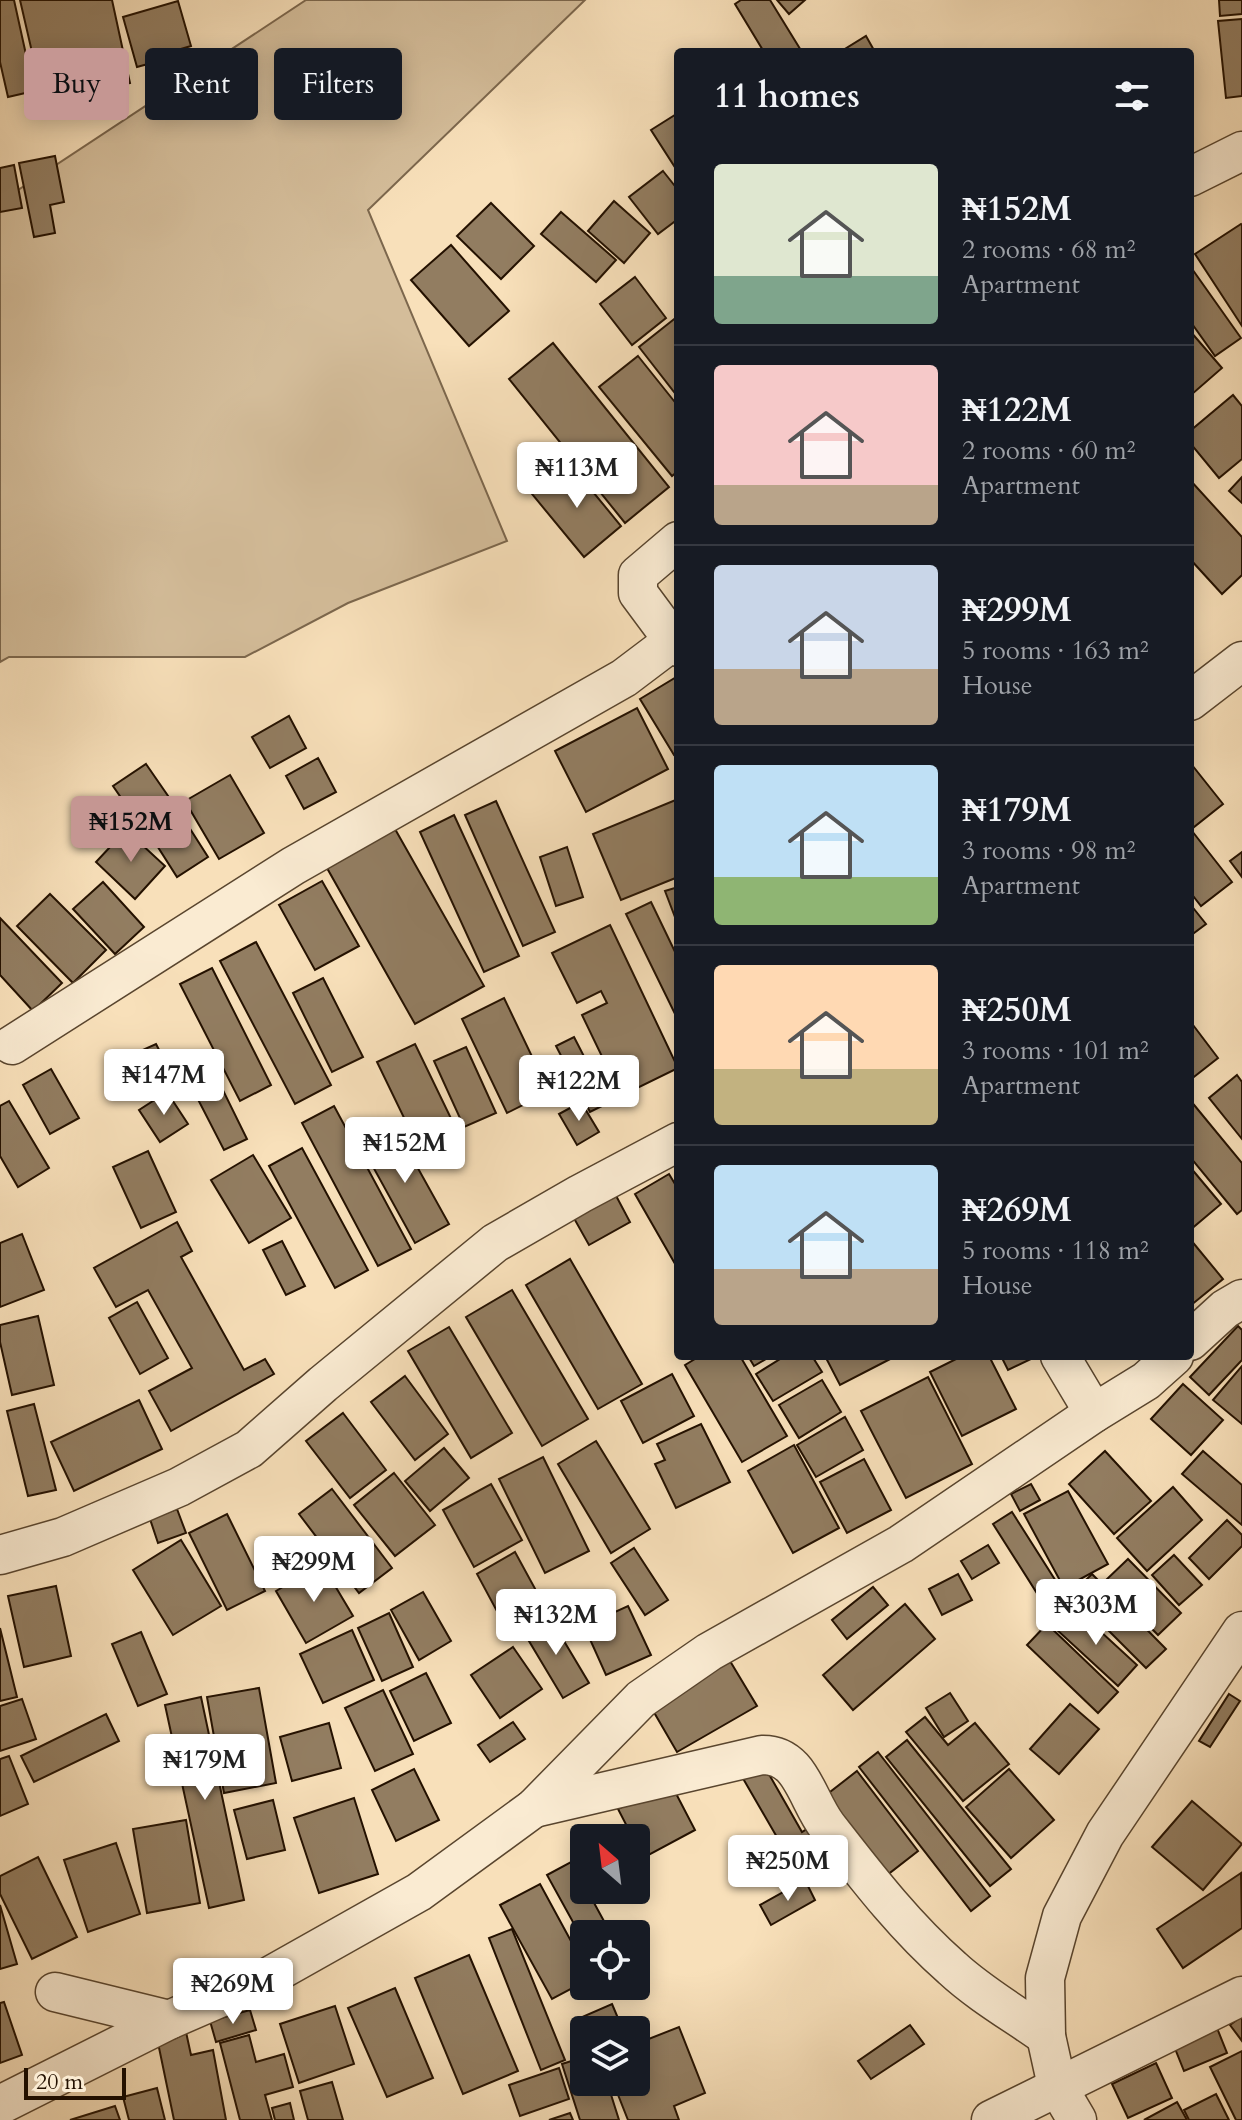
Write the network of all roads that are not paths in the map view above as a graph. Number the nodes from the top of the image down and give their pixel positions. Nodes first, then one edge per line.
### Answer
1 (1242, 151) edge
2 (1194, 175) edge
3 (674, 544) edge
4 (674, 643) edge
5 (674, 645) edge
6 (1242, 661) edge
7 (1194, 698) edge
8 (12, 1045) dead end
9 (674, 1144) edge
10 (1242, 1299) edge
11 (1194, 1337) edge
12 (1062, 1360) edge
13 (1170, 1360) edge
14 (1094, 1413) junction
15 (0, 1555) edge
16 (1242, 1631) edge
17 (534, 1808) junction
18 (55, 1992) dead end
19 (1242, 1996) edge
20 (169, 2020) junction
21 (1046, 2036) junction
22 (1057, 2086) junction
23 (0, 2105) edge
24 (991, 2120) edge
25 (1077, 2120) edge

1 - 2 street
3 - 4 street
5 - 8 street
6 - 7 street
9 - 15 street
10 - 11 street
12 - 14 street
13 - 14 street
14 - 17 street
16 - 21 street
17 - 20 street
17 - 21 street
18 - 20 street
19 - 22 street
20 - 23 street
21 - 22 street
22 - 24 street
22 - 25 street

